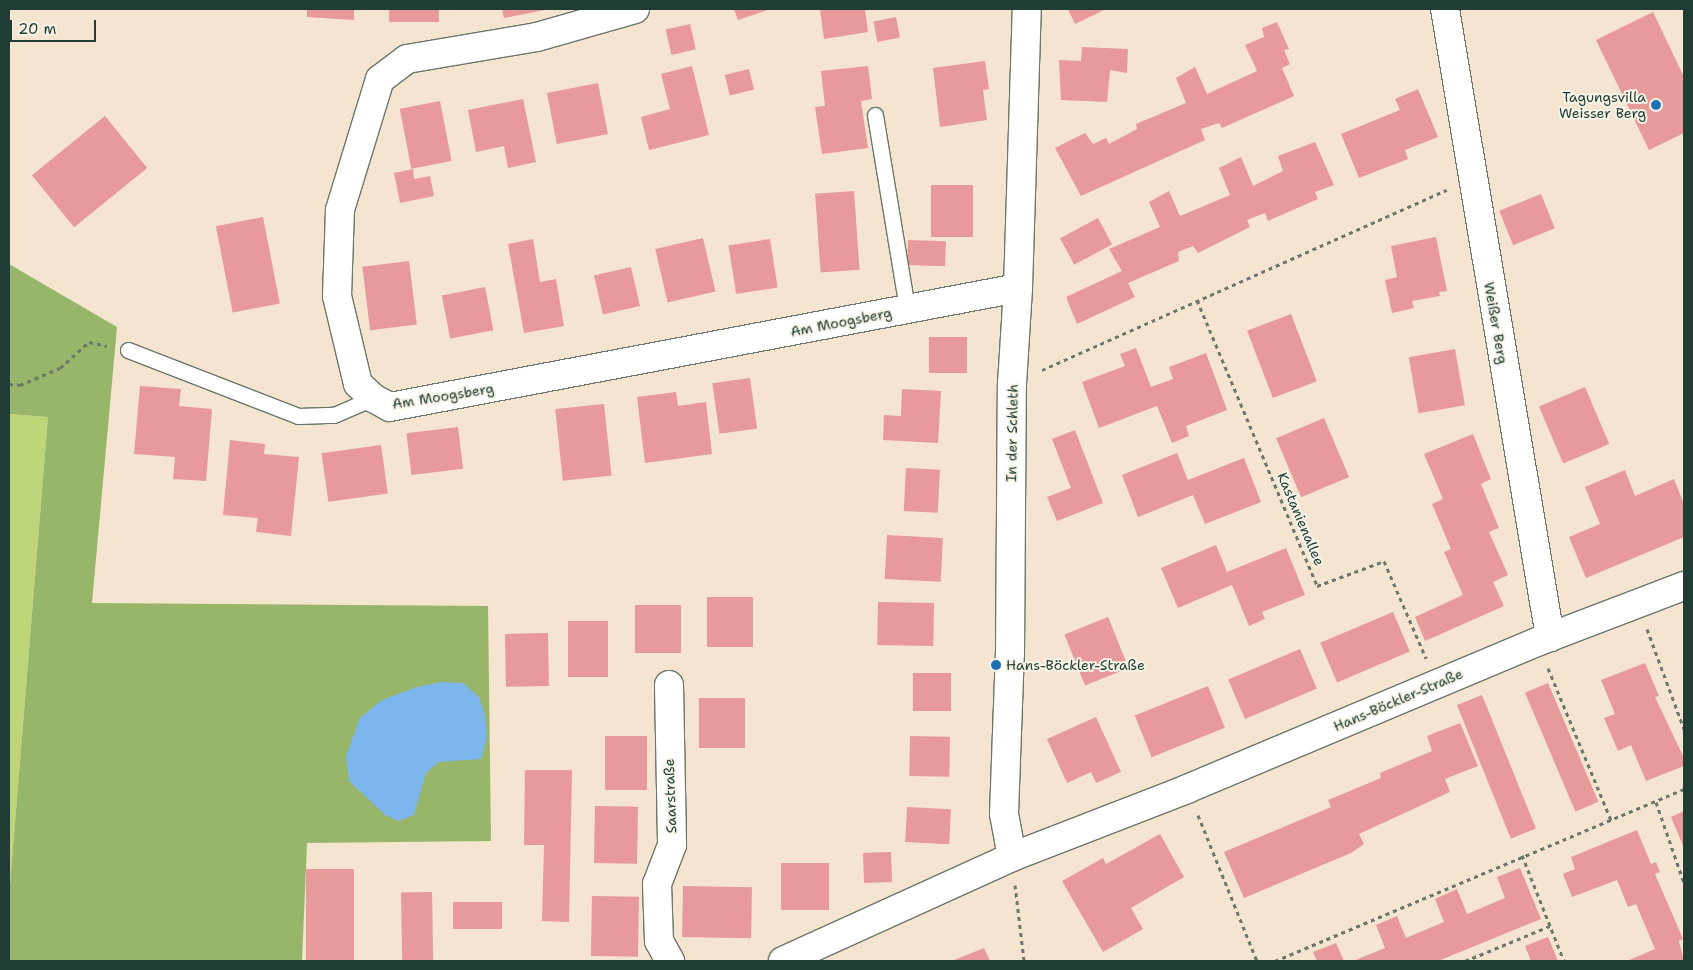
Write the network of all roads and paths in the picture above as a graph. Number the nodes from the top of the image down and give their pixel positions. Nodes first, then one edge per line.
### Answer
1 (634, 9) edge
2 (1027, 9) edge
3 (1445, 9) edge
4 (875, 115) dead end
5 (1472, 177) junction
6 (1018, 288) junction
7 (1197, 300) junction
8 (907, 309) junction
9 (128, 350) joint
10 (9, 384) edge
11 (1012, 384) junction
12 (373, 398) junction
13 (1684, 586) edge
14 (1638, 606) junction
15 (1543, 640) junction
16 (1437, 683) junction
17 (669, 685) dead end
18 (1684, 729) edge
19 (1187, 789) junction
20 (1684, 789) edge
21 (1656, 802) junction
22 (1611, 820) junction
23 (1522, 855) junction
24 (1012, 857) junction
25 (1684, 883) edge
26 (1550, 926) junction
27 (670, 961) edge
28 (783, 961) edge
29 (1024, 961) edge
30 (1257, 961) edge
31 (1275, 961) edge
32 (1466, 961) edge
33 (1564, 961) edge

1 - 12 street, Am Moogsberg
2 - 6 street, In der Schleth
3 - 5 street, Weißer Berg
4 - 8 lane
5 - 7 path
5 - 15 street, Weißer Berg
6 - 8 street, Am Moogsberg
6 - 11 street, In der Schleth
7 - 11 path
7 - 16 path, Kastanienallee
8 - 12 street, Am Moogsberg
9 - 10 path
9 - 12 lane
11 - 24 street, In der Schleth
13 - 14 street, Hans-Böckler-Straße
14 - 15 street, Hans-Böckler-Straße
14 - 18 path
15 - 16 street, Hans-Böckler-Straße
15 - 22 path
16 - 19 street, Hans-Böckler-Straße
17 - 27 street, Saarstraße
19 - 24 street, Hans-Böckler-Straße
19 - 30 path
20 - 21 path
21 - 22 path
21 - 25 path
22 - 23 path
23 - 26 path
23 - 31 path
24 - 28 street, Hans-Böckler-Straße
24 - 29 path
26 - 32 path
26 - 33 path

